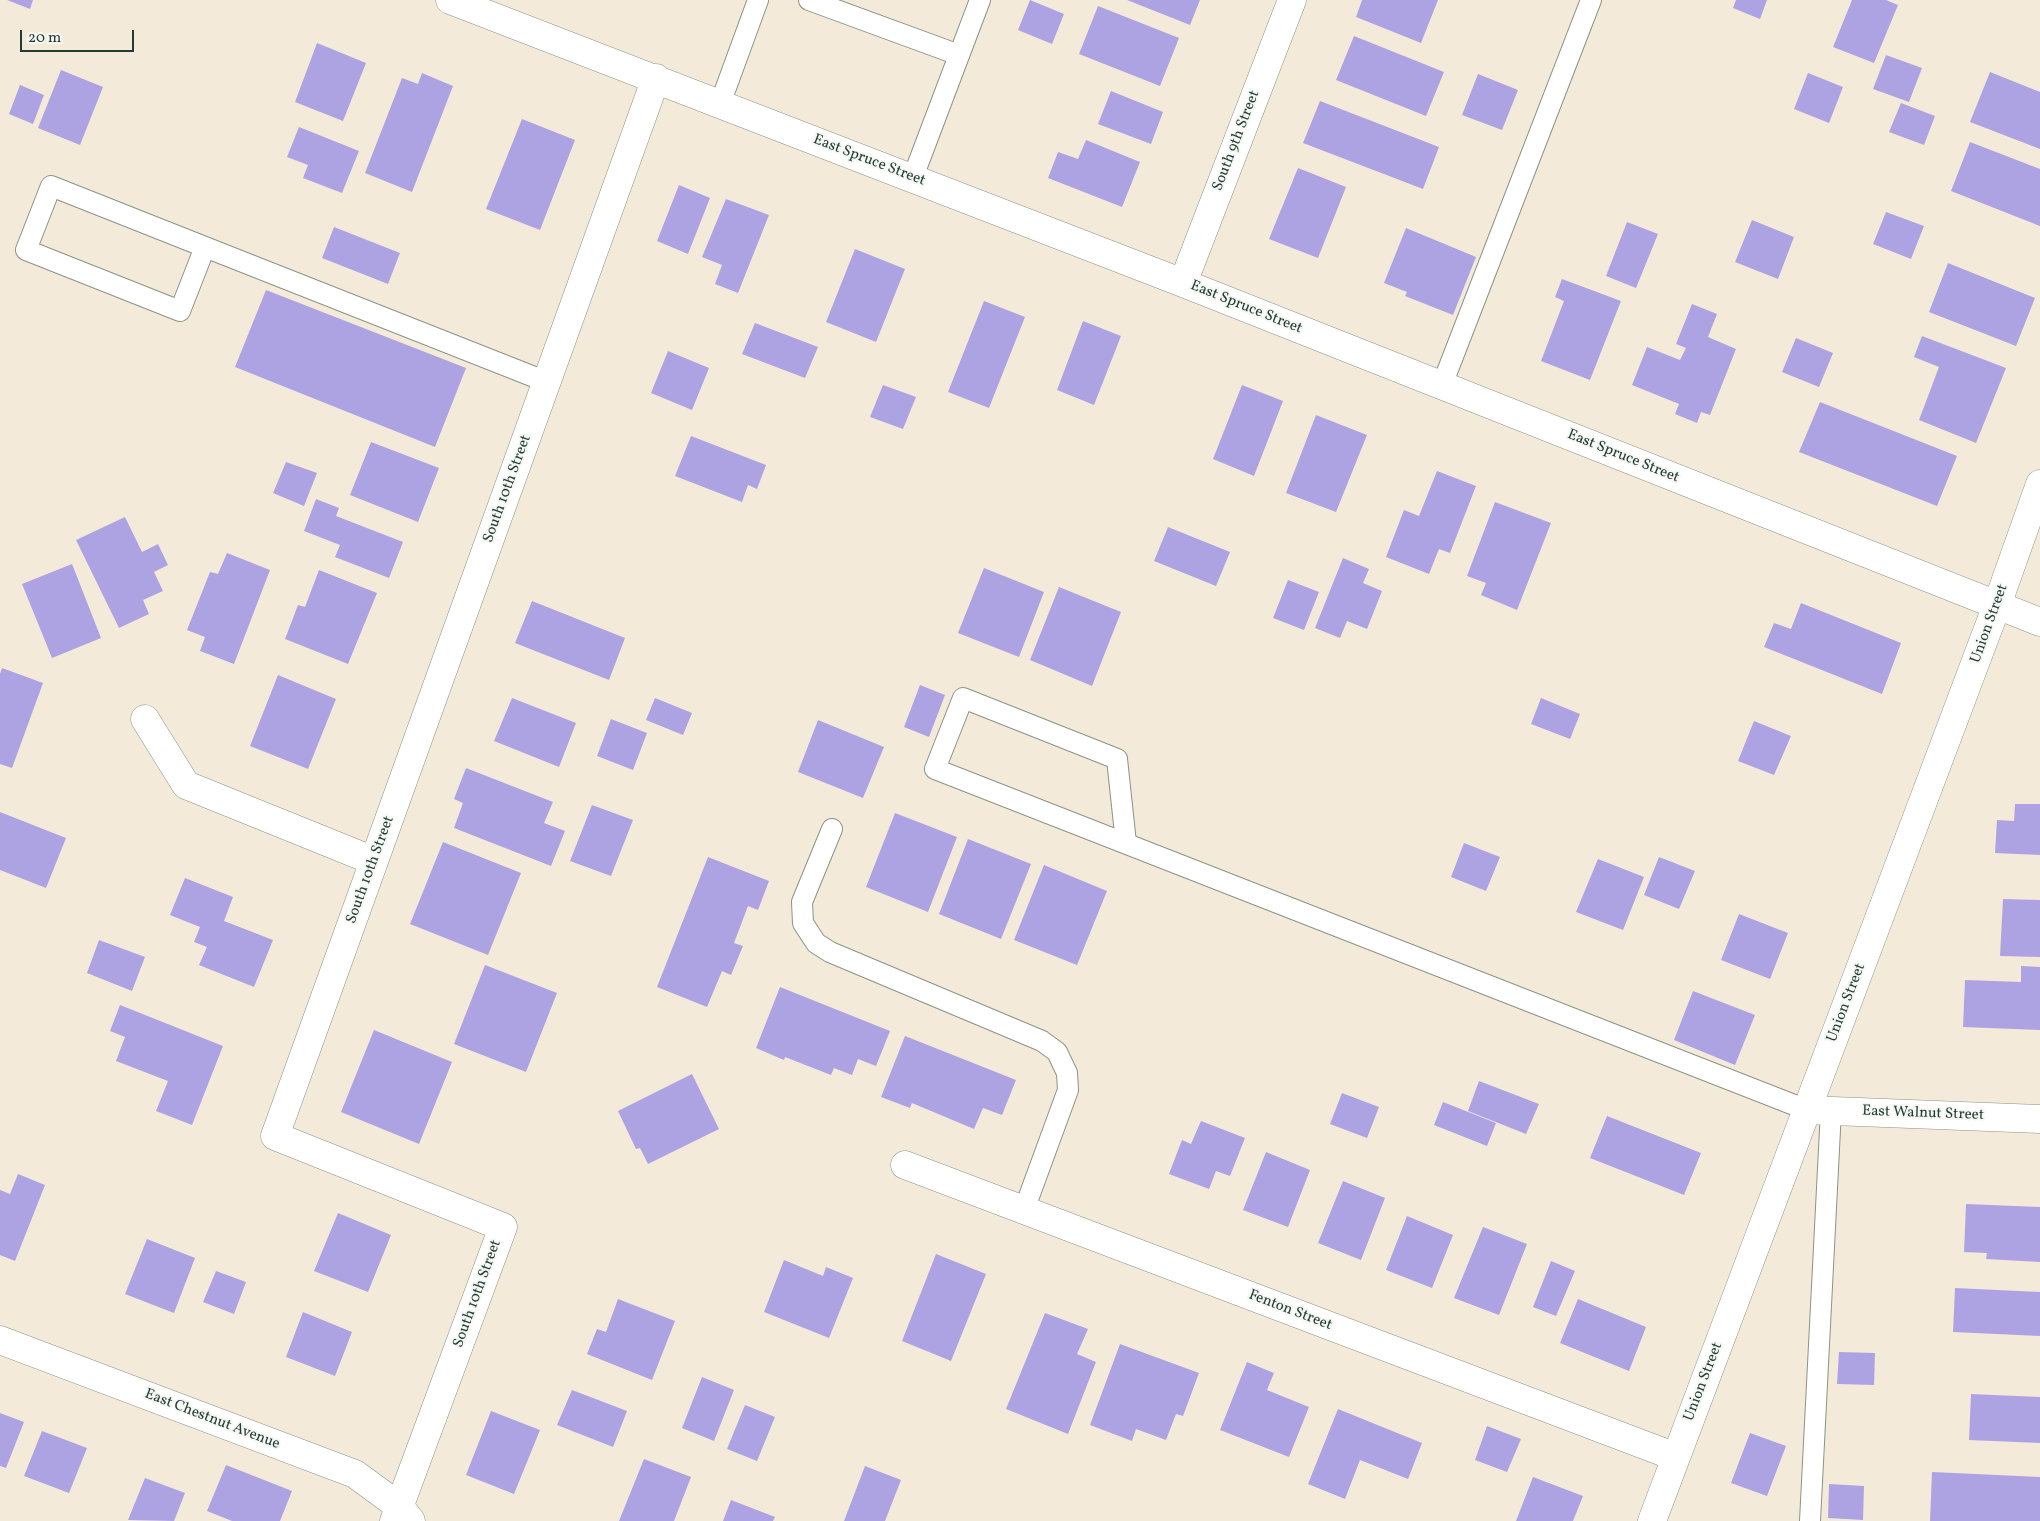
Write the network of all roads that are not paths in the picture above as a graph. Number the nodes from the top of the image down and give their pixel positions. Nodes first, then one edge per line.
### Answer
1 (450, 0) edge
2 (758, 0) edge
3 (809, 0) edge
4 (980, 0) edge
5 (1292, 0) edge
6 (1591, 0) edge
7 (959, 55) junction
8 (656, 78) junction
9 (720, 104) junction
10 (913, 178) junction
11 (205, 247) junction
12 (1183, 283) junction
13 (547, 382) junction
14 (1442, 385) junction
15 (2040, 484) edge
16 (1997, 605) junction
17 (2040, 622) edge
18 (145, 719) dead end
19 (832, 829) dead end
20 (1126, 843) junction
21 (374, 861) junction
22 (1819, 1110) junction
23 (2040, 1119) edge
24 (905, 1165) dead end
25 (1024, 1210) junction
26 (0, 1340) edge
27 (1676, 1457) junction
28 (402, 1516) edge
29 (1652, 1521) edge
30 (1810, 1521) edge

1 - 8 street, East Spruce Street
2 - 9 lane
3 - 7 lane
4 - 7 lane
5 - 12 street, South 9th Street
6 - 14 lane
7 - 10 lane
8 - 9 street, East Spruce Street
8 - 13 street, South 10th Street
9 - 10 street, East Spruce Street
10 - 12 street, East Spruce Street
11 - 11 lane
11 - 13 lane
12 - 14 street, East Spruce Street
13 - 21 street, South 10th Street
14 - 16 street, East Spruce Street
15 - 16 street, Union Street
16 - 17 street, East Spruce Street
16 - 22 street, Union Street
18 - 21 street
19 - 25 lane
20 - 20 lane
20 - 22 lane
21 - 28 street, South 10th Street
22 - 23 street, East Walnut Street
22 - 27 street, Union Street
22 - 30 lane
24 - 25 street, Fenton Street
25 - 27 street, Fenton Street
26 - 28 street, East Chestnut Avenue
27 - 29 street, Union Street

